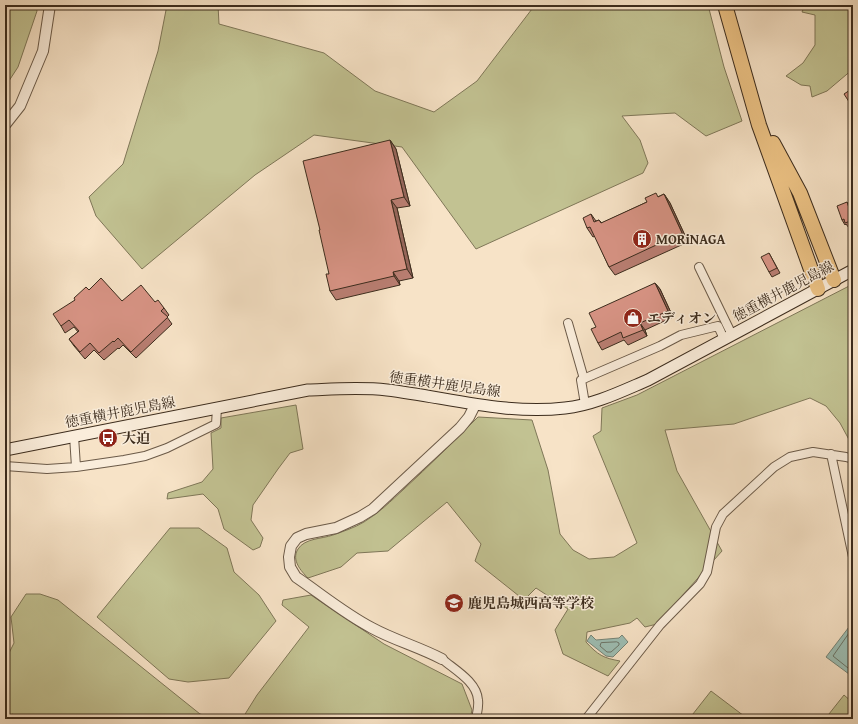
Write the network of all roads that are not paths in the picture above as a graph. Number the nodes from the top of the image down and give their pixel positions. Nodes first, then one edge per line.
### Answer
1 (50, 5) edge
2 (725, 5) edge
3 (755, 109) junction
4 (5, 125) edge
5 (700, 267) dead end
6 (853, 270) edge
7 (834, 280) junction
8 (818, 289) junction
9 (568, 323) dead end
10 (728, 337) junction
11 (584, 379) junction
12 (584, 404) junction
13 (475, 405) junction
14 (217, 408) junction
15 (74, 436) junction
16 (5, 450) edge
17 (831, 454) junction
18 (853, 459) edge
19 (5, 466) edge
20 (76, 468) junction
21 (853, 557) edge
22 (442, 659) joint
23 (476, 719) edge
24 (586, 719) edge

1 - 4 street
2 - 3 highway
3 - 7 highway
3 - 8 highway
5 - 10 street
6 - 7 main road, 徳重横井鹿児島線
7 - 8 main road, 徳重横井鹿児島線
8 - 10 main road, 徳重横井鹿児島線
9 - 11 street
10 - 11 street
10 - 12 main road, 徳重横井鹿児島線
11 - 12 street
12 - 13 main road, 徳重横井鹿児島線
13 - 14 main road, 徳重横井鹿児島線
13 - 22 street
14 - 15 main road, 徳重横井鹿児島線
14 - 20 street
15 - 16 main road, 徳重横井鹿児島線
15 - 20 street
17 - 18 street
17 - 21 street
17 - 24 street
19 - 20 street
22 - 23 street

